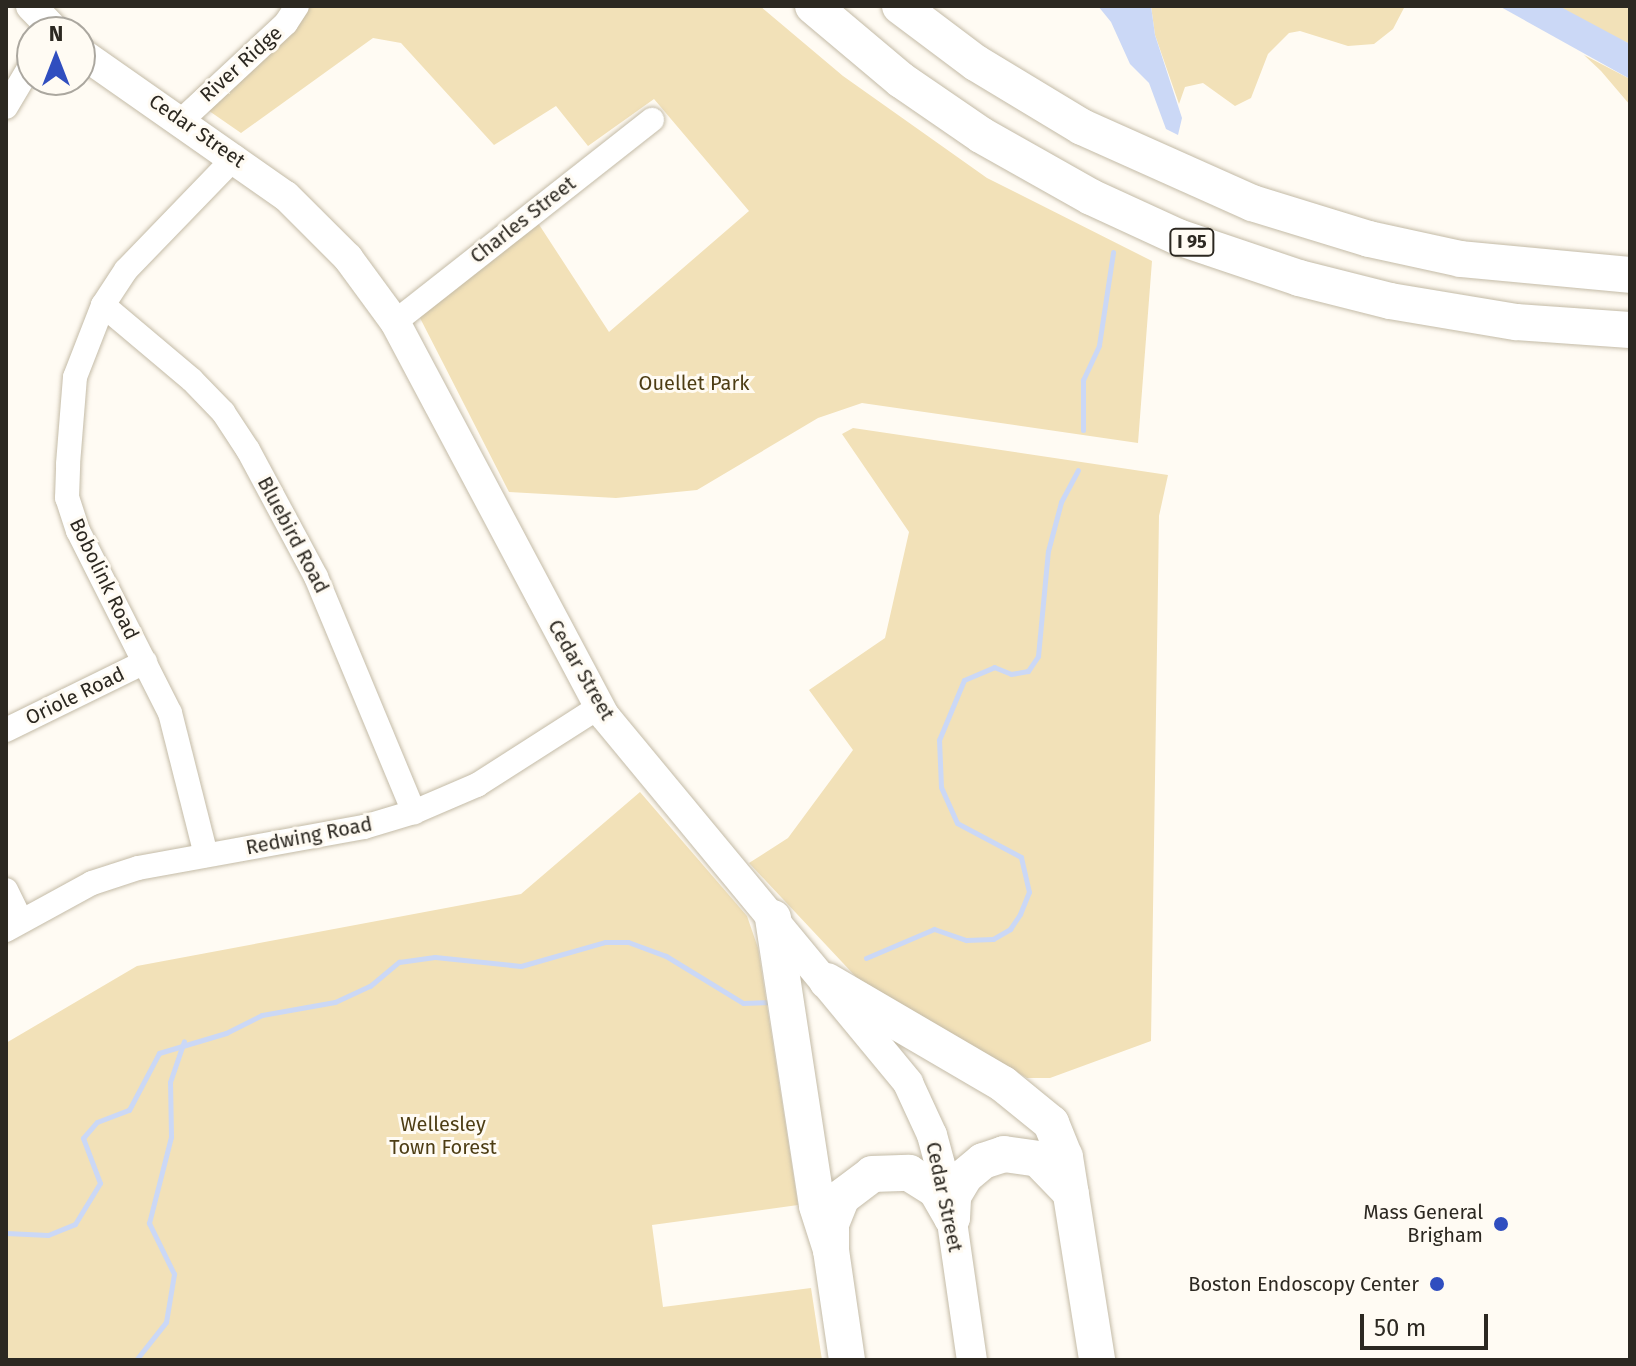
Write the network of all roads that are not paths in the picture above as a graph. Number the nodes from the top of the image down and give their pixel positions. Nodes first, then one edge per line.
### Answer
1 (297, 6) edge
2 (813, 6) edge
3 (900, 6) edge
4 (96, 63) edge
5 (182, 120) junction
6 (652, 120) dead end
7 (235, 157) junction
8 (1630, 275) edge
9 (103, 305) junction
10 (395, 322) junction
11 (1630, 330) edge
12 (145, 662) junction
13 (599, 707) junction
14 (6, 730) edge
15 (414, 812) junction
16 (206, 855) junction
17 (6, 890) edge
18 (773, 918) junction
19 (14, 926) edge
20 (827, 981) junction
21 (1071, 1193) junction
22 (952, 1218) junction
23 (831, 1250) junction
24 (847, 1360) edge
25 (972, 1360) edge
26 (1097, 1360) edge

1 - 5 street, River Ridge
2 - 11 highway, I 95
3 - 8 highway
4 - 5 main road, Cedar Street
5 - 7 main road, Cedar Street
6 - 10 street, Charles Street
7 - 9 street, Bobolink Road
7 - 10 main road, Cedar Street
9 - 12 street, Bobolink Road
9 - 15 street, Bluebird Road
10 - 13 main road, Cedar Street
12 - 14 street, Oriole Road
12 - 16 street, Bobolink Road
13 - 15 street, Redwing Road
13 - 18 main road, Cedar Street
15 - 16 street, Redwing Road
16 - 19 street, Redwing Road
17 - 19 street
18 - 20 main road, Cedar Street
18 - 23 highway
20 - 21 highway
20 - 22 main road, Cedar Street
21 - 22 highway
21 - 26 highway
22 - 23 highway
22 - 25 main road, Cedar Street
23 - 24 highway

